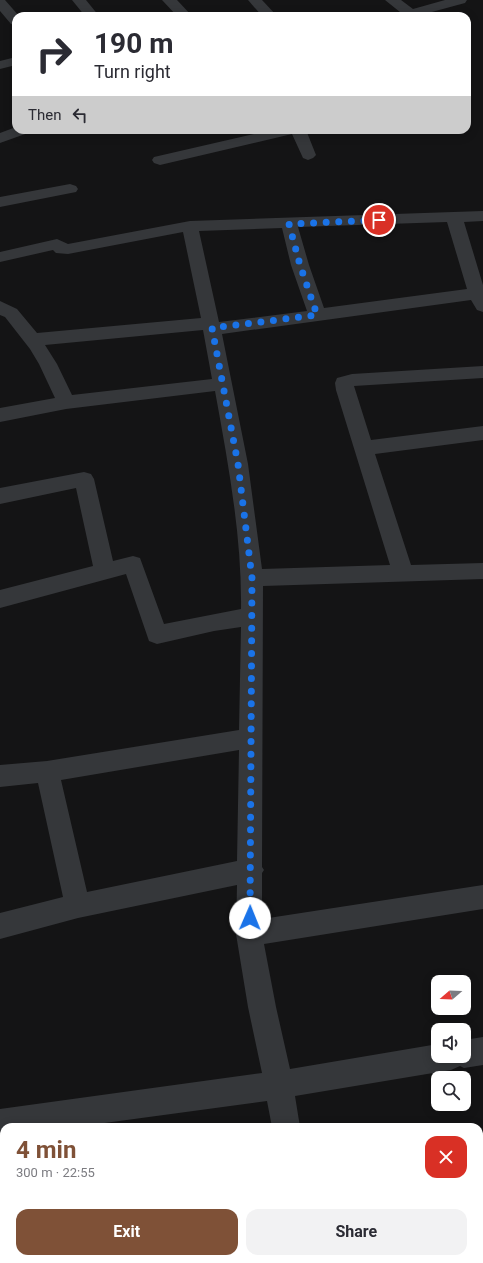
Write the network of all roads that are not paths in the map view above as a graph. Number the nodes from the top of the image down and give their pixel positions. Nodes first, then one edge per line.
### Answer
1 (79, 0) edge
2 (169, 0) edge
3 (255, 0) edge
4 (392, 0) edge
5 (460, 0) edge
6 (1, 4) edge
7 (89, 12) edge
8 (181, 12) edge
9 (266, 12) edge
10 (403, 12) edge
11 (417, 12) edge
12 (12, 16) edge
13 (12, 62) edge
14 (0, 65) edge
15 (12, 134) edge
16 (274, 134) edge
17 (300, 134) edge
18 (0, 138) edge
19 (308, 155) dead end
20 (160, 160) dead end
21 (70, 189) dead end
22 (0, 202) edge
23 (483, 216) edge
24 (454, 217) junction
25 (289, 224) junction
26 (190, 226) junction
27 (0, 257) edge
28 (481, 298) edge
29 (0, 307) edge
30 (317, 315) junction
31 (211, 326) junction
32 (32, 340) junction
33 (483, 372) edge
34 (222, 384) junction
35 (66, 402) junction
36 (0, 415) edge
37 (483, 433) edge
38 (363, 448) junction
39 (0, 496) edge
40 (105, 571) junction
41 (483, 571) edge
42 (403, 573) junction
43 (252, 578) junction
44 (0, 599) edge
45 (252, 616) junction
46 (251, 738) junction
47 (47, 772) junction
48 (0, 776) edge
49 (251, 870) junction
50 (483, 897) edge
51 (78, 906) junction
52 (0, 926) edge
53 (249, 934) junction
54 (483, 1051) edge
55 (471, 1053) edge
56 (431, 1059) edge
57 (280, 1085) junction
58 (0, 1122) edge
59 (285, 1123) edge

1 - 7 street
2 - 8 street
3 - 9 street
4 - 10 street
5 - 11 street
6 - 12 street
13 - 14 street
15 - 18 street
16 - 20 street
17 - 19 street
21 - 22 street
23 - 24 street
24 - 25 street
24 - 28 street
25 - 26 street
25 - 30 street
26 - 27 street
26 - 31 street
28 - 30 street
29 - 32 street
30 - 31 street
31 - 32 street
31 - 34 street
32 - 35 street
33 - 38 street
34 - 35 street
34 - 43 street
35 - 36 street
37 - 38 street
38 - 42 street
39 - 40 street
40 - 44 street
40 - 45 street
41 - 42 street
42 - 43 street
43 - 45 street
45 - 46 street
46 - 47 street
46 - 49 street
47 - 48 street
47 - 51 street
49 - 51 street
49 - 53 street
50 - 53 street
51 - 52 street
53 - 57 street
54 - 55 street
56 - 57 street
57 - 58 street
57 - 59 street

